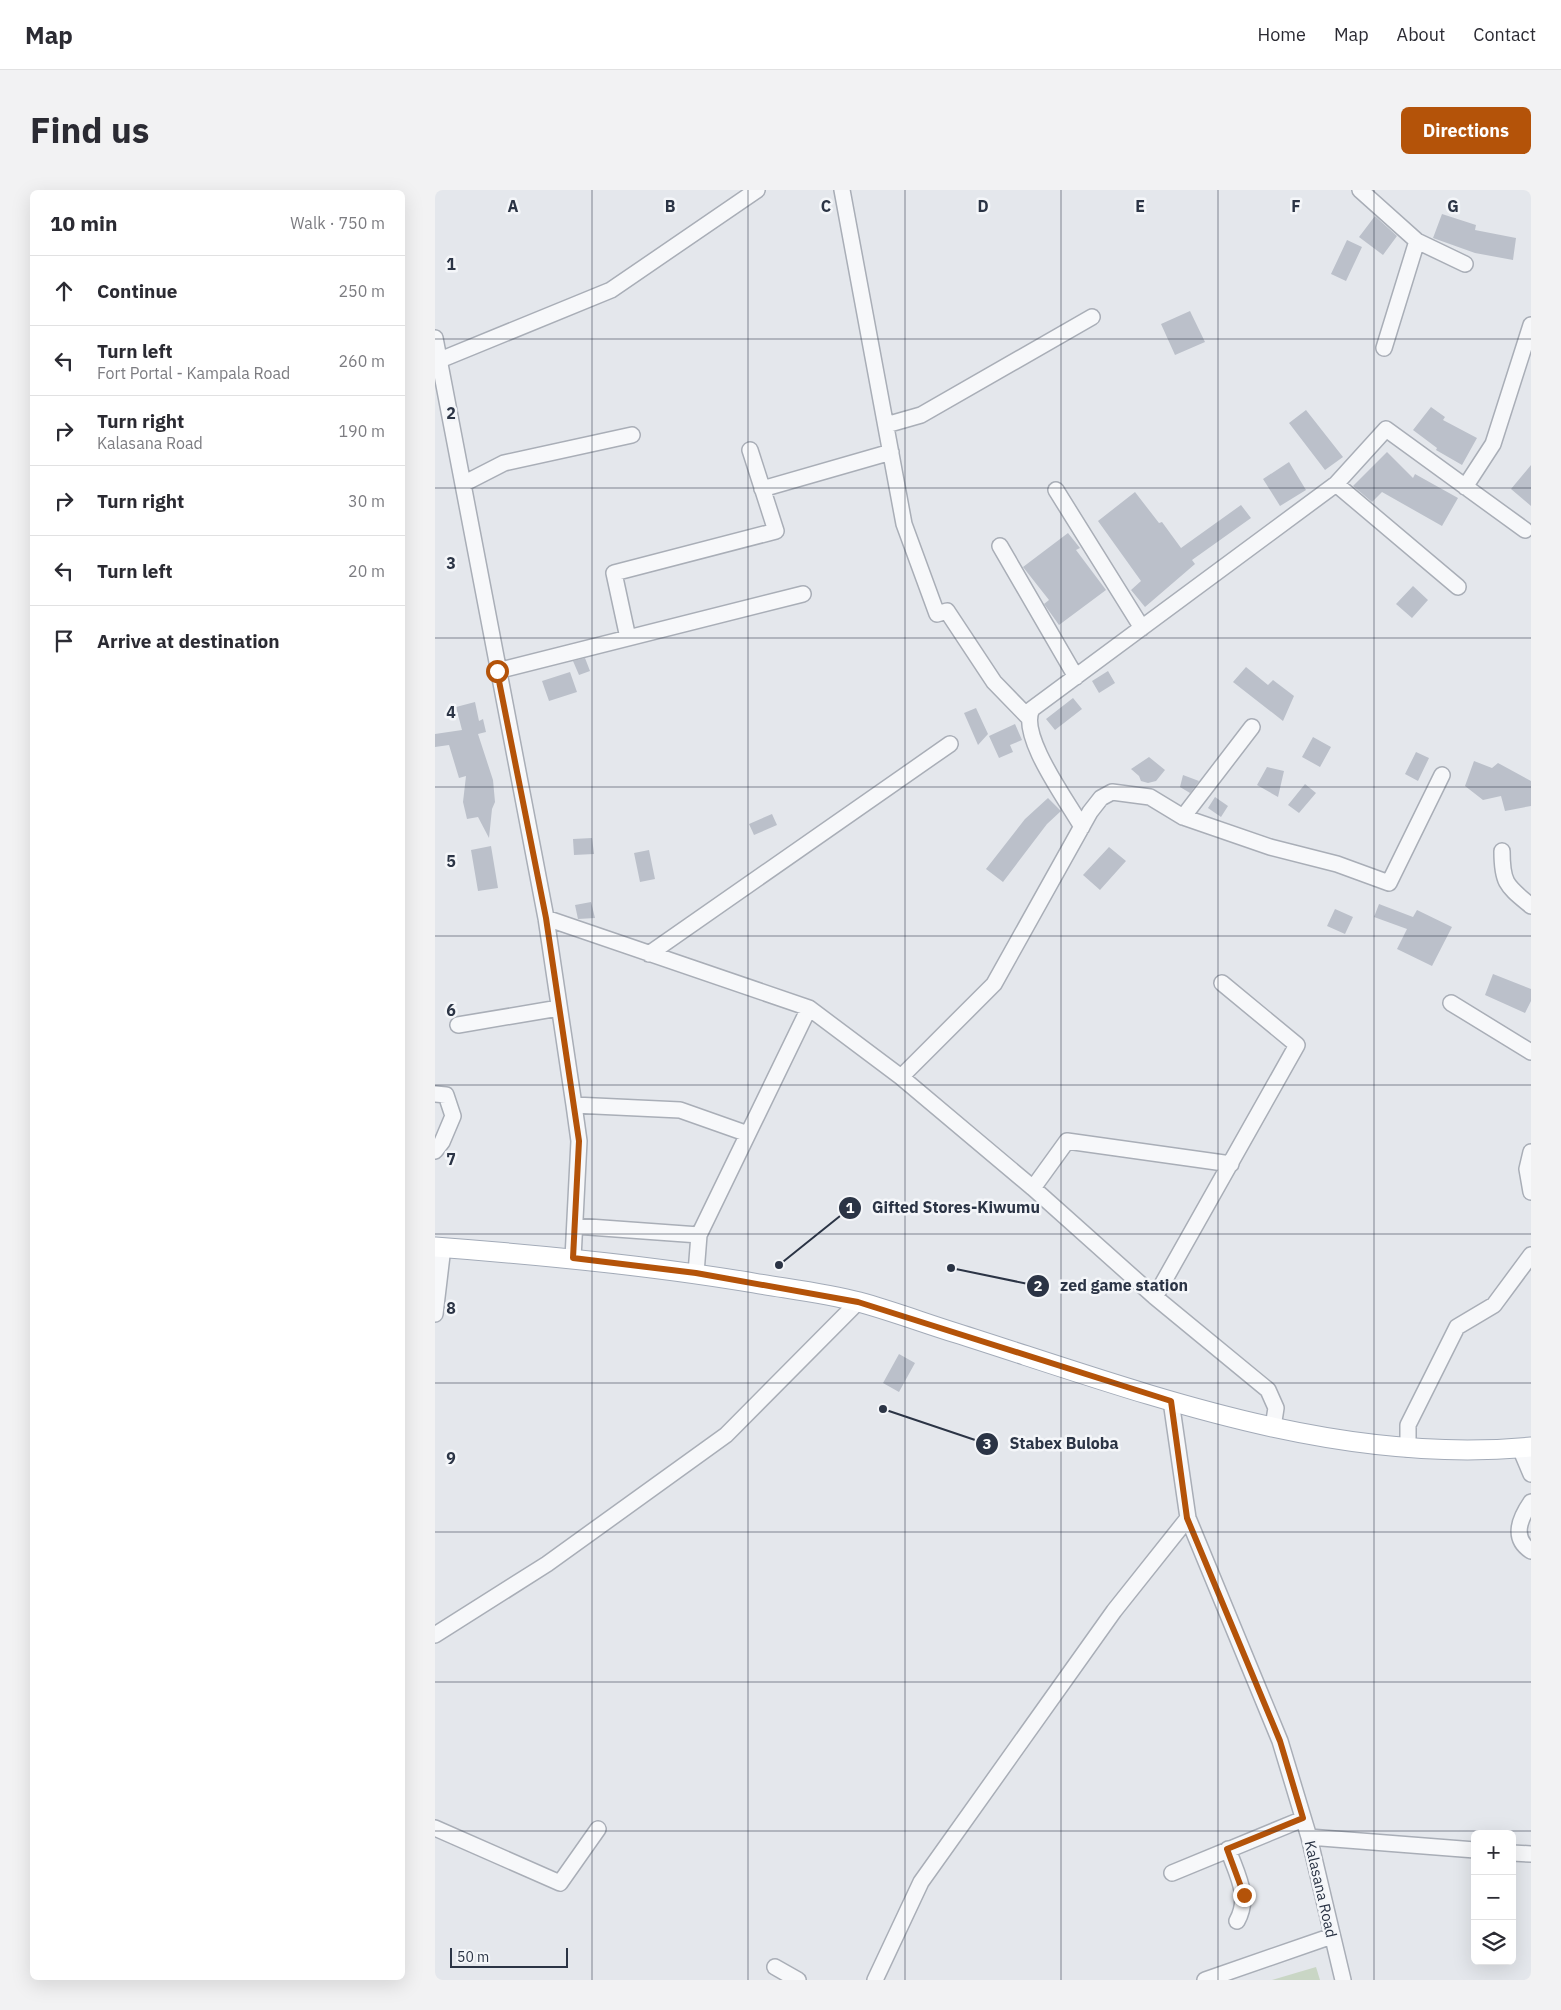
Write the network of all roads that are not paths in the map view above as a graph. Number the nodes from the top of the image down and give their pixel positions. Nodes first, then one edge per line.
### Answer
1 (757, 190) edge
2 (842, 190) edge
3 (1360, 190) edge
4 (735, 197) edge
5 (1417, 241) junction
6 (1465, 264) dead end
7 (1092, 317) dead end
8 (1531, 325) edge
9 (435, 338) edge
10 (1384, 348) dead end
11 (440, 360) junction
12 (885, 425) junction
13 (633, 435) dead end
14 (750, 450) dead end
15 (891, 452) junction
16 (463, 484) junction
17 (1336, 484) junction
18 (1465, 487) junction
19 (762, 489) junction
20 (1056, 490) dead end
21 (1525, 530) dead end
22 (1000, 546) dead end
23 (1458, 586) dead end
24 (803, 594) dead end
25 (1142, 628) junction
26 (628, 638) junction
27 (497, 671) junction
28 (1076, 677) junction
29 (1028, 717) junction
30 (1252, 727) dead end
31 (950, 744) dead end
32 (1443, 775) dead end
33 (1183, 817) junction
34 (1082, 827) junction
35 (1501, 851) dead end
36 (1531, 906) edge
37 (546, 918) junction
38 (649, 954) junction
39 (1222, 983) dead end
40 (1451, 1003) dead end
41 (559, 1008) junction
42 (809, 1008) junction
43 (458, 1025) dead end
44 (1531, 1052) edge
45 (901, 1077) junction
46 (435, 1094) edge
47 (574, 1105) junction
48 (748, 1134) junction
49 (435, 1150) edge
50 (1531, 1152) edge
51 (1231, 1164) junction
52 (1033, 1188) junction
53 (1531, 1192) edge
54 (575, 1226) junction
55 (699, 1235) junction
56 (439, 1247) edge
57 (1531, 1255) edge
58 (573, 1258) junction
59 (696, 1273) junction
60 (1155, 1297) junction
61 (858, 1302) junction
62 (435, 1314) edge
63 (1171, 1401) junction
64 (1273, 1427) junction
65 (1525, 1447) edge
66 (1408, 1449) junction
67 (1531, 1474) edge
68 (1531, 1502) edge
69 (1187, 1518) junction
70 (1531, 1551) edge
71 (435, 1635) edge
72 (1303, 1818) junction
73 (435, 1828) edge
74 (599, 1830) dead end
75 (1309, 1837) junction
76 (1227, 1849) junction
77 (1471, 1850) edge
78 (1516, 1853) edge
79 (1531, 1854) edge
80 (1172, 1873) dead end
81 (1237, 1921) dead end
82 (1332, 1936) junction
83 (775, 1967) dead end
84 (799, 1980) edge
85 (875, 1980) edge
86 (1205, 1980) edge
87 (1343, 1980) edge

1 - 4 street
2 - 12 street
3 - 5 street
4 - 11 street
5 - 6 street
5 - 10 street
7 - 12 street
8 - 18 street
9 - 11 street
11 - 16 street
12 - 15 street
13 - 16 street
14 - 19 street
15 - 19 street
15 - 29 street
16 - 27 street
17 - 18 street
17 - 23 street
17 - 25 street
18 - 21 street
19 - 26 street
20 - 25 street
22 - 28 street
24 - 26 street
25 - 28 street
26 - 27 street
27 - 37 street
28 - 29 street
29 - 34 street
30 - 33 street
31 - 38 street
32 - 33 street
33 - 34 street
34 - 45 street
35 - 36 street
37 - 38 street
37 - 41 street
38 - 42 street
39 - 51 street
40 - 44 street
41 - 43 street
41 - 47 street
42 - 45 street
42 - 48 street
45 - 52 street
46 - 49 street
47 - 48 street
47 - 54 street
48 - 55 street
50 - 53 street
51 - 52 street
51 - 60 street
52 - 60 street
54 - 55 street
54 - 58 street
55 - 59 street
56 - 58 main road
56 - 62 street
57 - 66 street
58 - 59 main road
59 - 61 main road
60 - 64 street
61 - 63 main road
61 - 71 street
63 - 64 main road
63 - 69 street, Kalasana Road
64 - 66 main road
65 - 66 main road
65 - 67 street
68 - 70 street
69 - 72 street, Kalasana Road
69 - 85 street
72 - 75 street, Kalasana Road
72 - 76 street
73 - 74 street
75 - 77 street
75 - 82 street, Kalasana Road
76 - 80 street
76 - 81 street
78 - 79 street
82 - 86 street
82 - 87 street, Kalasana Road
83 - 84 street

